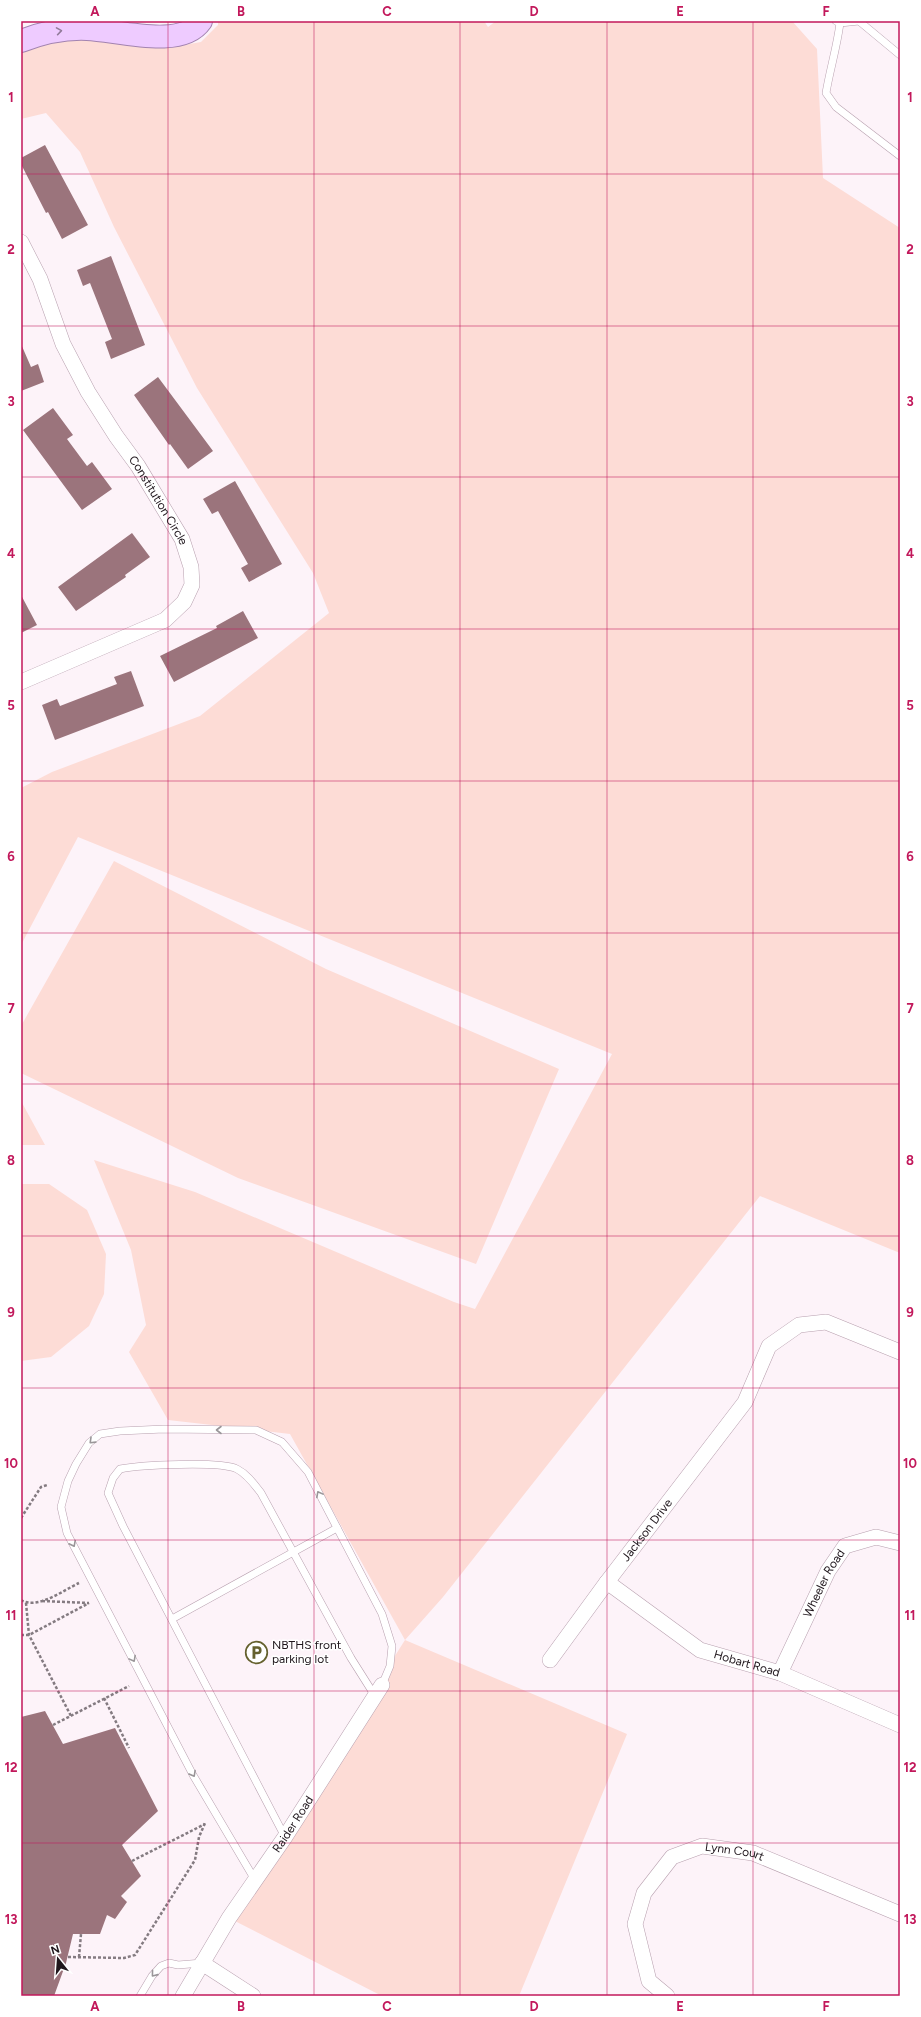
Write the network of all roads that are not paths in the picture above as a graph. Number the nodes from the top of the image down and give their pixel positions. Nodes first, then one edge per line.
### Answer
1 (202, 21) edge
2 (859, 21) edge
3 (838, 22) edge
4 (21, 41) edge
5 (900, 55) edge
6 (900, 156) edge
7 (21, 242) edge
8 (21, 682) edge
9 (900, 1352) edge
10 (337, 1528) junction
11 (900, 1543) edge
12 (293, 1552) junction
13 (607, 1582) junction
14 (172, 1619) junction
15 (550, 1660) dead end
16 (780, 1673) junction
17 (379, 1690) junction
18 (900, 1724) edge
19 (285, 1837) junction
20 (255, 1880) junction
21 (900, 1914) edge
22 (202, 1963) junction
23 (140, 1996) edge
24 (183, 1996) edge
25 (253, 1996) edge
26 (667, 1996) edge

4 -> 1 highway
2 - 3 lane
2 - 5 lane
3 - 6 lane
7 - 8 street, Constitution Circle
9 - 13 street, Jackson Drive
10 - 12 lane
10 - 17 lane
10 -> 20 lane
11 - 16 street, Wheeler Road
12 - 14 lane
12 - 14 lane
12 - 17 lane
13 - 15 street, Jackson Drive
13 - 16 street, Hobart Road
14 - 19 lane
16 - 18 street, Hobart Road
17 - 19 street, Raider Road
19 - 20 street, Raider Road
20 - 22 street, Raider Road
21 - 26 street, Lynn Court
22 -> 23 lane
22 - 24 street, Raider Road
22 - 25 street

